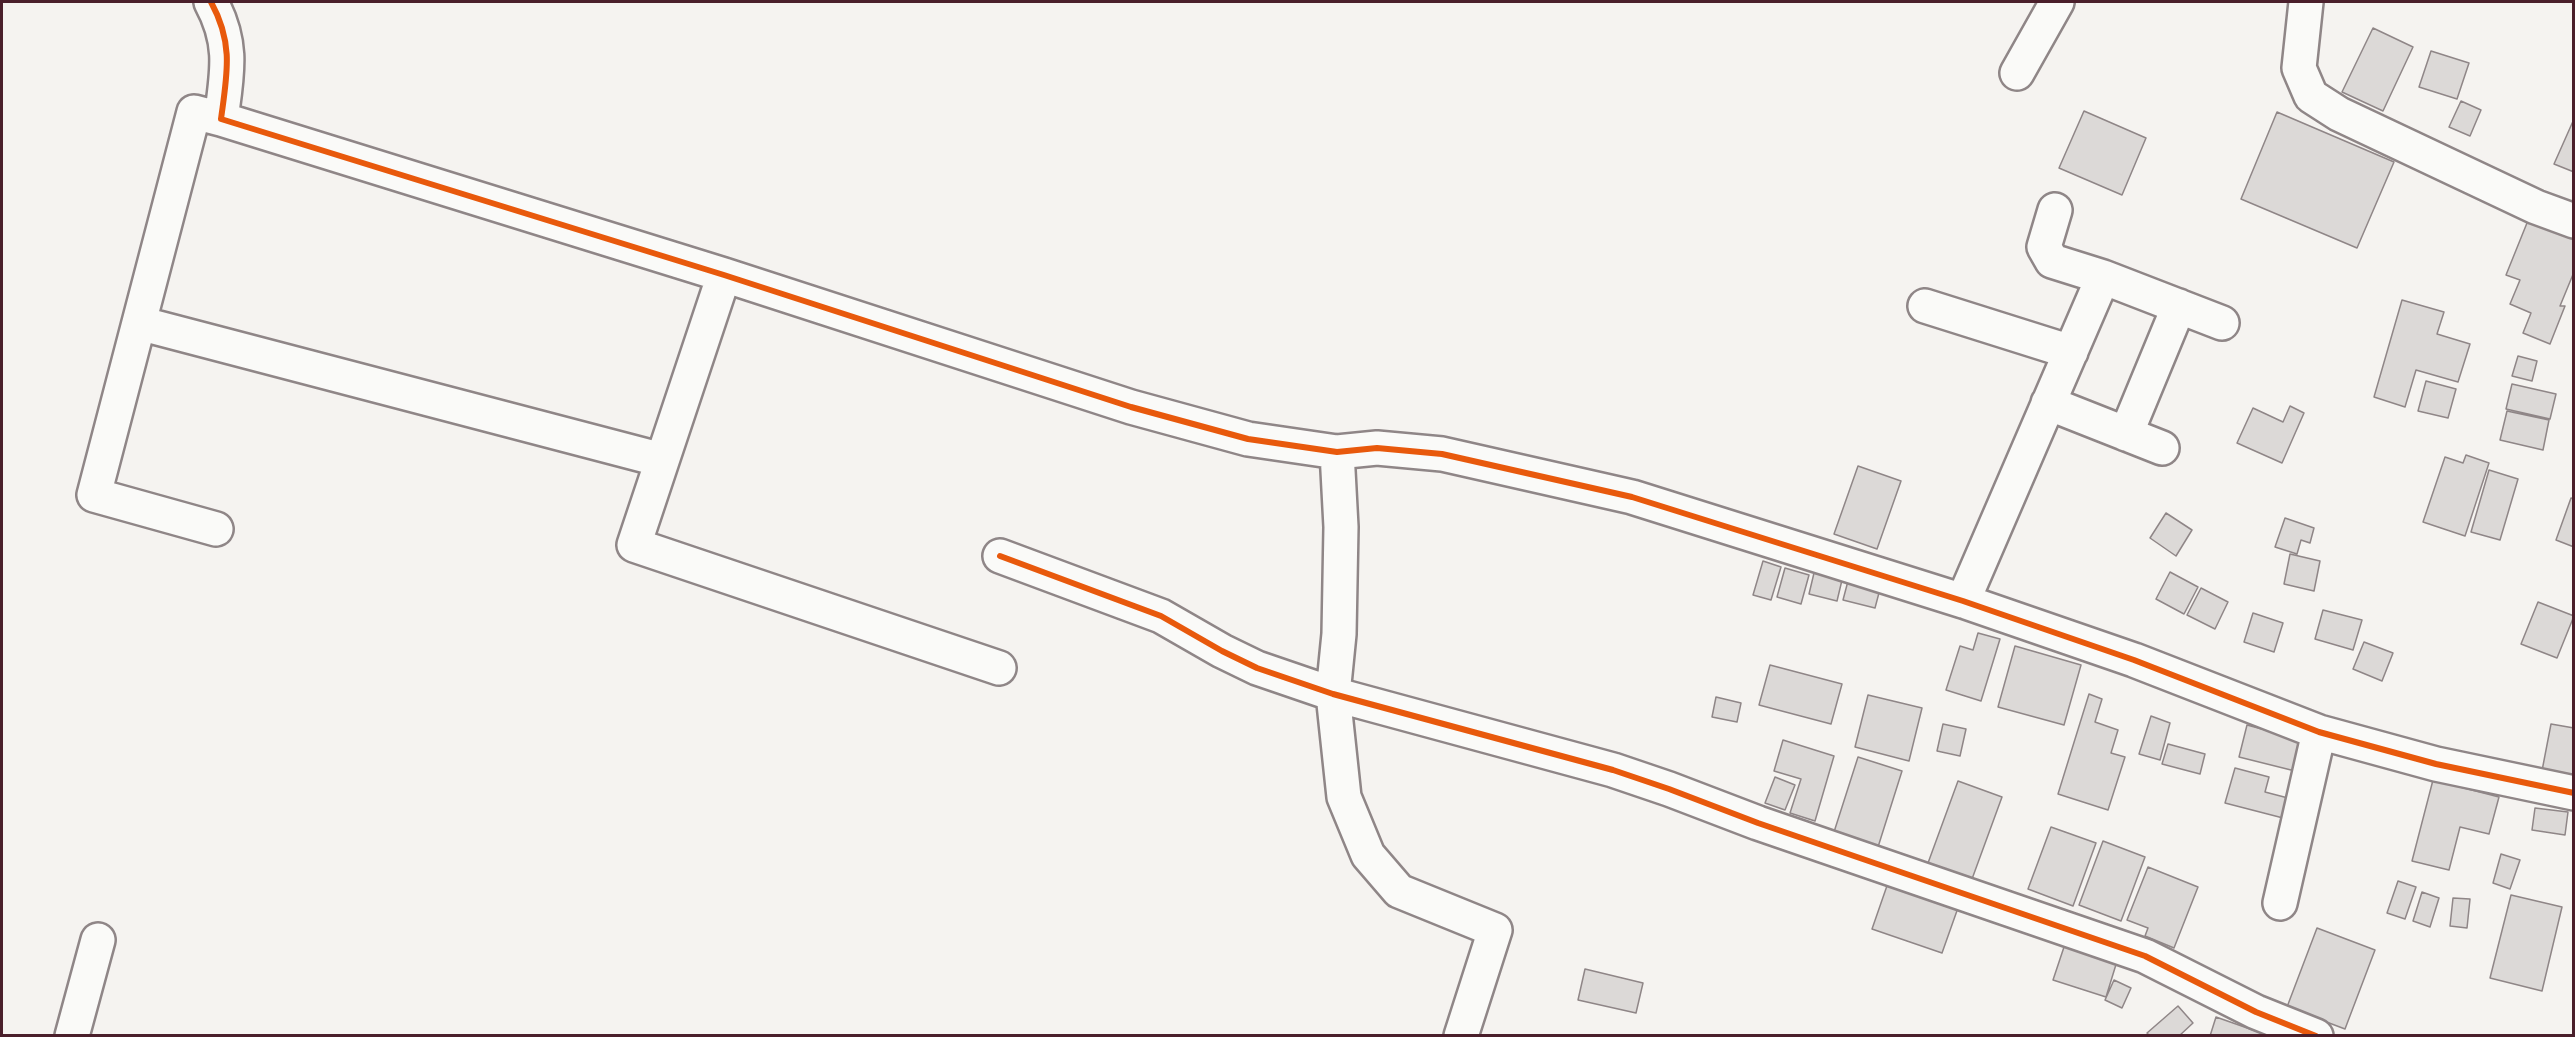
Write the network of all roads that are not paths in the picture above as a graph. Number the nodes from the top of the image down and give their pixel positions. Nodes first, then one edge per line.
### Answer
1 (211, 2) edge
2 (2056, 2) edge
3 (2306, 2) edge
4 (2016, 73) dead end
5 (221, 119) junction
6 (2055, 210) dead end
7 (2574, 221) edge
8 (724, 275) junction
9 (2103, 277) junction
10 (1925, 306) dead end
11 (2179, 306) junction
12 (139, 323) junction
13 (2222, 323) dead end
14 (2070, 352) junction
15 (2048, 403) junction
16 (2126, 434) junction
17 (2162, 448) dead end
18 (1337, 452) junction
19 (663, 460) junction
20 (216, 529) dead end
21 (1000, 556) dead end
22 (1963, 601) junction
23 (999, 668) dead end
24 (1333, 694) junction
25 (2319, 732) junction
26 (2574, 793) edge
27 (2280, 903) dead end
28 (98, 940) dead end
29 (72, 1035) edge
30 (1461, 1035) edge
31 (2316, 1035) edge

1 - 5 street
2 - 4 street
3 - 7 street
5 - 8 street
5 - 12 street
6 - 9 street
8 - 18 street
8 - 19 street
9 - 11 street
9 - 14 street
10 - 14 street
11 - 13 street
11 - 16 street
12 - 19 street
12 - 20 street
14 - 15 street
15 - 16 street
15 - 22 street
16 - 17 street
18 - 22 street
18 - 24 street
19 - 23 street
21 - 24 street
22 - 25 street
24 - 30 street
24 - 31 street
25 - 26 street
25 - 27 street
28 - 29 street

